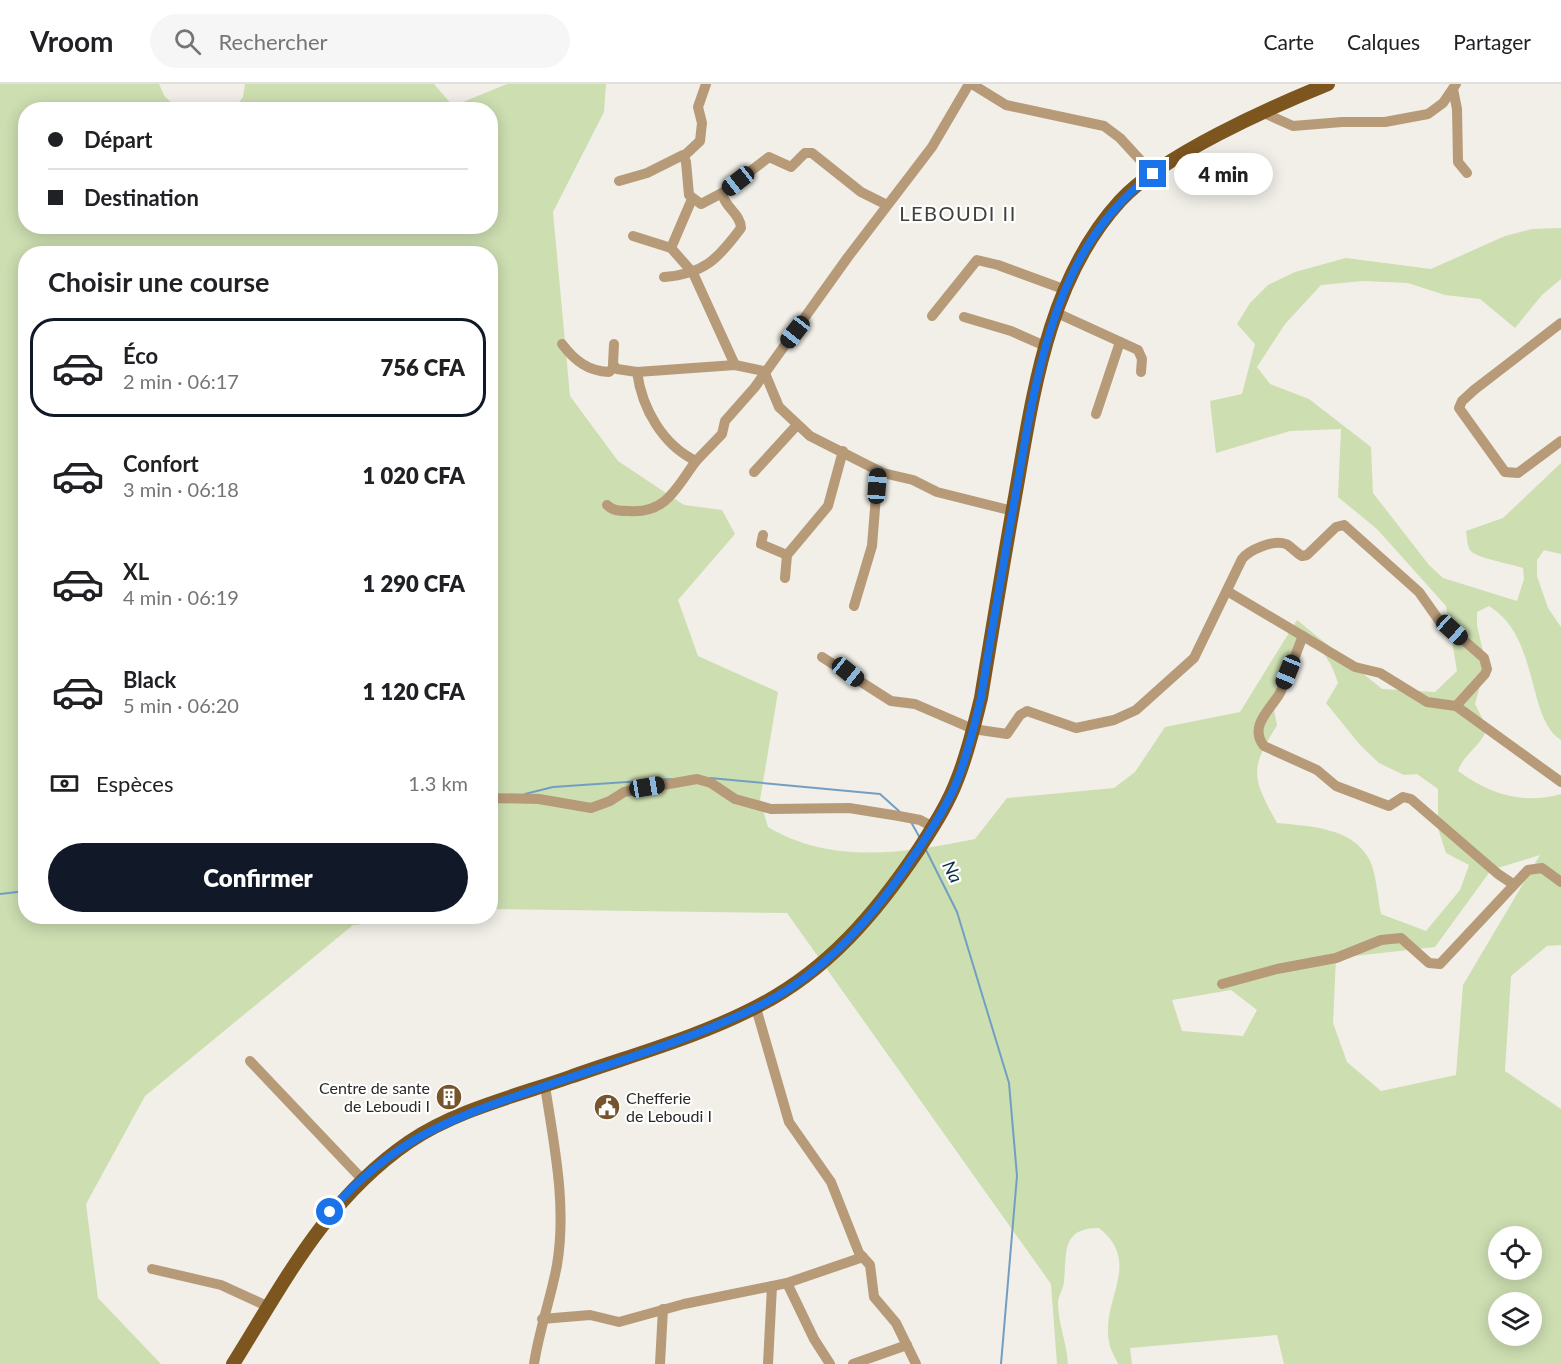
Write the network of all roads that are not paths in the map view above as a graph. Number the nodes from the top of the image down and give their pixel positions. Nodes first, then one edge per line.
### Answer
1 (706, 84) edge
2 (971, 84) edge
3 (1328, 84) edge
4 (1455, 87) edge
5 (1264, 113) junction
6 (684, 156) junction
7 (1467, 173) dead end
8 (1153, 174) junction
9 (619, 181) dead end
10 (722, 193) junction
11 (692, 200) junction
12 (887, 205) junction
13 (633, 236) dead end
14 (671, 248) junction
15 (693, 273) junction
16 (663, 277) dead end
17 (1066, 290) junction
18 (1057, 313) junction
19 (932, 316) dead end
20 (964, 317) dead end
21 (1561, 323) edge
22 (1120, 342) junction
23 (562, 344) dead end
24 (614, 344) dead end
25 (1046, 346) junction
26 (735, 366) junction
27 (614, 367) junction
28 (764, 371) junction
29 (637, 372) junction
30 (1141, 372) dead end
31 (1096, 414) dead end
32 (797, 425) junction
33 (1561, 441) edge
34 (843, 451) junction
35 (696, 461) junction
36 (878, 471) junction
37 (754, 472) dead end
38 (607, 505) dead end
39 (1013, 511) junction
40 (763, 535) dead end
41 (787, 555) junction
42 (785, 578) dead end
43 (1227, 591) junction
44 (854, 606) dead end
45 (1302, 636) junction
46 (822, 657) dead end
47 (1456, 706) junction
48 (973, 729) junction
49 (1561, 782) edge
50 (498, 798) edge
51 (933, 827) junction
52 (1561, 882) edge
53 (1513, 884) junction
54 (1222, 984) dead end
55 (756, 1008) junction
56 (250, 1061) dead end
57 (545, 1086) junction
58 (362, 1179) junction
59 (863, 1257) junction
60 (152, 1269) dead end
61 (788, 1283) junction
62 (772, 1286) junction
63 (269, 1306) junction
64 (663, 1309) junction
65 (542, 1320) junction
66 (907, 1345) junction
67 (233, 1364) edge
68 (534, 1364) edge
69 (660, 1364) edge
70 (768, 1364) edge
71 (830, 1364) edge
72 (853, 1364) edge
73 (916, 1364) edge

1 - 6 street
2 - 8 street
2 - 12 street
3 - 5 main road
4 - 5 street
4 - 7 street
5 - 8 main road
6 - 9 street
6 - 11 street
8 - 17 main road
10 - 11 street
10 - 12 street
10 - 15 street
11 - 14 street
12 - 28 street
13 - 14 street
14 - 15 street
15 - 16 street
15 - 26 street
17 - 18 main road
17 - 19 street
18 - 22 street
18 - 25 main road
20 - 25 street
21 - 33 street
22 - 30 street
22 - 31 street
23 - 27 street
24 - 27 street
25 - 39 main road
26 - 28 street
26 - 29 street
27 - 29 street
28 - 32 street
28 - 35 street
29 - 35 street
32 - 34 street
32 - 37 street
34 - 36 street
34 - 41 street
35 - 38 street
36 - 39 street
36 - 44 street
39 - 48 main road
40 - 41 street
41 - 42 street
43 - 45 street
43 - 47 street
43 - 48 street
45 - 47 street
45 - 53 street
46 - 48 street
47 - 49 street
48 - 51 main road
50 - 51 street
51 - 55 main road
52 - 53 street
53 - 54 street
55 - 57 main road
55 - 59 street
56 - 58 street
57 - 58 main road
57 - 65 street
58 - 63 main road
59 - 61 street
59 - 66 street
60 - 63 street
61 - 62 street
61 - 71 street
62 - 64 street
62 - 70 street
63 - 67 main road
64 - 65 street
64 - 69 street
65 - 68 street
66 - 72 street
66 - 73 street

